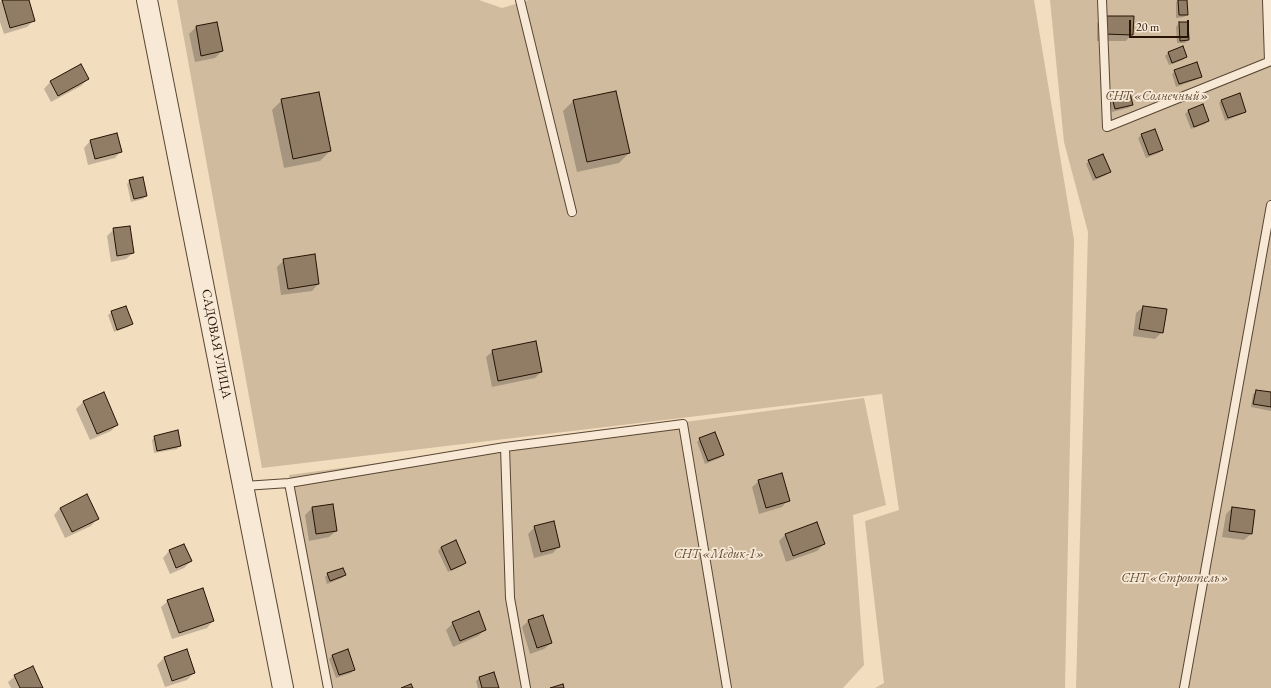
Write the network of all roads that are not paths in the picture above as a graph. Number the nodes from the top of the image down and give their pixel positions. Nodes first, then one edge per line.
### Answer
1 (148, 0) edge
2 (520, 0) edge
3 (1102, 0) edge
4 (1267, 0) edge
5 (1270, 61) edge
6 (1271, 205) edge
7 (572, 212) dead end
8 (505, 447) junction
9 (289, 483) junction
10 (244, 486) junction
11 (283, 688) edge
12 (328, 688) edge
13 (526, 688) edge
14 (727, 688) edge
15 (1184, 688) edge

1 - 10 street, САДОВАЯ УЛИЦА
2 - 7 lane
3 - 5 lane
4 - 5 lane
6 - 15 lane
8 - 9 lane
8 - 13 lane
8 - 14 lane
9 - 10 lane
9 - 12 lane
10 - 11 street, САДОВАЯ УЛИЦА

